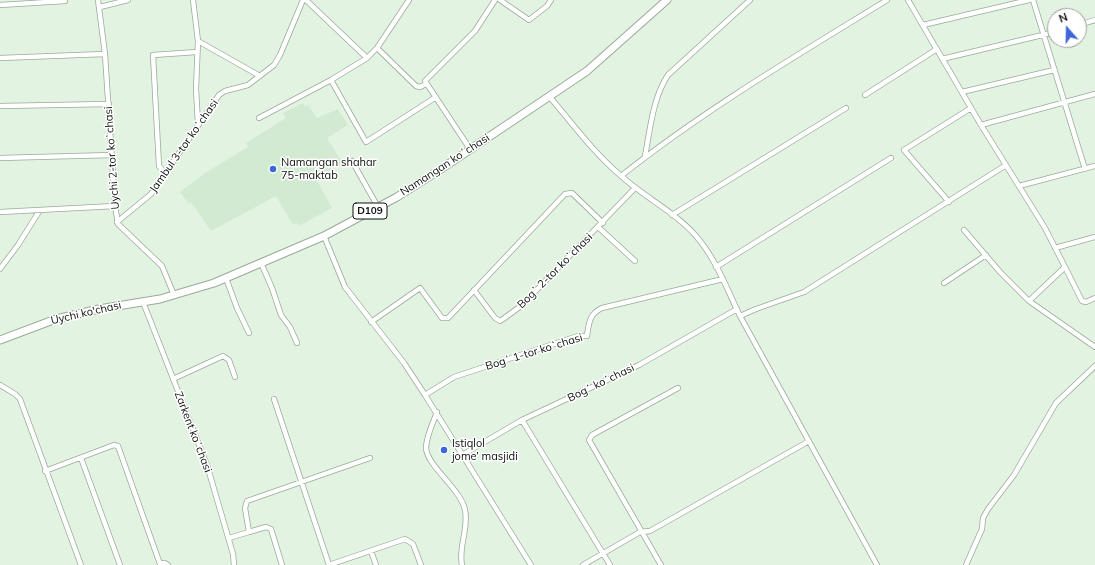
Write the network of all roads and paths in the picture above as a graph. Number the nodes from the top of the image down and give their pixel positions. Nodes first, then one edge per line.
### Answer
1 (98, 0) edge
2 (128, 0) edge
3 (193, 0) edge
4 (304, 0) edge
5 (409, 0) edge
6 (494, 0) edge
7 (500, 0) edge
8 (552, 0) edge
9 (667, 0) edge
10 (750, 0) edge
11 (887, 0) edge
12 (908, 0) edge
13 (1029, 0) edge
14 (1033, 0) edge
15 (65, 1) edge
16 (0, 5) edge
17 (100, 7) junction
18 (922, 25) junction
19 (1047, 34) edge
20 (1044, 35) junction
21 (198, 40) junction
22 (377, 48) junction
23 (937, 49) junction
24 (197, 52) junction
25 (105, 54) junction
26 (2, 58) edge
27 (367, 58) junction
28 (942, 59) junction
29 (0, 63) edge
30 (1054, 70) junction
31 (260, 76) junction
32 (331, 80) junction
33 (426, 84) junction
34 (962, 92) junction
35 (1095, 94) edge
36 (865, 95) dead end
37 (549, 96) junction
38 (436, 97) junction
39 (1064, 103) junction
40 (109, 104) junction
41 (0, 106) edge
42 (846, 108) dead end
43 (971, 108) junction
44 (259, 118) dead end
45 (198, 124) junction
46 (981, 125) junction
47 (470, 149) junction
48 (112, 155) junction
49 (645, 156) junction
50 (0, 158) edge
51 (891, 158) dead end
52 (352, 162) dead end
53 (1006, 165) junction
54 (1095, 166) edge
55 (1085, 169) junction
56 (166, 175) junction
57 (620, 176) junction
58 (1019, 186) junction
59 (635, 188) junction
60 (949, 202) junction
61 (115, 206) junction
62 (378, 207) junction
63 (40, 210) junction
64 (0, 212) edge
65 (672, 215) junction
66 (117, 222) junction
67 (603, 222) junction
68 (598, 227) junction
69 (964, 230) dead end
70 (324, 236) junction
71 (1095, 237) edge
72 (1055, 248) junction
73 (986, 255) junction
74 (635, 261) dead end
75 (261, 263) junction
76 (716, 267) junction
77 (1065, 267) junction
78 (0, 269) edge
79 (226, 278) junction
80 (723, 279) junction
81 (944, 283) dead end
82 (474, 290) junction
83 (174, 295) junction
84 (1095, 298) edge
85 (1029, 301) junction
86 (142, 302) junction
87 (737, 309) junction
88 (740, 316) junction
89 (371, 322) junction
90 (249, 333) dead end
91 (0, 340) edge
92 (297, 343) dead end
93 (1095, 347) edge
94 (1095, 366) edge
95 (235, 377) dead end
96 (173, 378) junction
97 (0, 385) edge
98 (678, 388) dead end
99 (425, 394) junction
100 (274, 399) dead end
101 (437, 412) junction
102 (522, 420) junction
103 (809, 441) junction
104 (464, 454) junction
105 (81, 458) junction
106 (370, 458) dead end
107 (46, 471) junction
108 (301, 481) junction
109 (249, 532) junction
110 (640, 532) junction
111 (229, 538) junction
112 (371, 551) junction
113 (603, 554) junction
114 (82, 565) edge
115 (120, 565) edge
116 (168, 565) edge
117 (234, 565) edge
118 (282, 565) edge
119 (329, 565) edge
120 (376, 565) edge
121 (421, 565) edge
122 (462, 565) edge
123 (531, 565) edge
124 (583, 565) edge
125 (610, 565) edge
126 (661, 565) edge
127 (877, 565) edge
128 (966, 565) edge

1 - 17 street, Uychi 2-tor koʻchasi
2 - 17 street
3 - 21 street
4 - 27 street
4 - 31 street, Jambul 3-tor koʻchasi
5 - 22 street
6 - 33 street
7 - 8 street
9 - 37 main road, Namangan koʻchasi / D109
10 - 49 street
11 - 49 street
12 - 18 street
13 - 18 street
14 - 20 street
15 - 16 street
17 - 25 street, Uychi 2-tor koʻchasi
18 - 23 street
19 - 20 street
20 - 28 street
20 - 30 street
21 - 24 street
21 - 31 street
22 - 27 street
22 - 33 street
23 - 28 street
23 - 36 street
24 - 45 street
24 - 56 street
25 - 26 street
25 - 40 street, Uychi 2-tor koʻchasi
26 - 29 street
27 - 32 street
28 - 34 street
30 - 34 street
30 - 39 street
31 - 45 street, Jambul 3-tor koʻchasi
32 - 38 street
32 - 44 street
33 - 38 street
34 - 43 street
35 - 39 street
37 - 47 main road, Namangan koʻchasi / D109
37 - 57 street
38 - 47 street
39 - 46 street
39 - 55 street
40 - 41 street
40 - 48 street, Uychi 2-tor koʻchasi
42 - 65 street
43 - 46 street
43 - 60 street
45 - 56 street, Jambul 3-tor koʻchasi
46 - 53 street
47 - 62 main road, Namangan koʻchasi / D109
48 - 50 street
48 - 61 street, Uychi 2-tor koʻchasi
49 - 57 street
51 - 76 street
52 - 62 street
53 - 58 street
53 - 60 street
54 - 55 street
55 - 58 street
56 - 66 street, Jambul 3-tor koʻchasi
57 - 59 street
58 - 72 street
59 - 65 street
59 - 67 street, Bogʻ 2-tor koʻchasi
60 - 88 street
61 - 63 street
61 - 66 street, Uychi 2-tor koʻchasi
62 - 70 main road, Namangan koʻchasi / D109
63 - 64 street
63 - 78 street
65 - 76 street
66 - 83 street, Uychi 2-tor koʻchasi
67 - 68 street, Bogʻ 2-tor koʻchasi
67 - 82 street
68 - 74 street
68 - 82 street, Bogʻ 2-tor koʻchasi
69 - 73 street
70 - 75 main road, Namangan koʻchasi / D109
70 - 89 street
71 - 72 street
72 - 77 street
73 - 81 street
73 - 85 street
75 - 79 main road, Namangan koʻchasi / D109
75 - 92 street
76 - 80 street
77 - 84 street
77 - 85 street
79 - 83 main road, Namangan koʻchasi / D109
79 - 90 street
80 - 87 street
80 - 99 street, Bogʻ 1-tor koʻchasi
82 - 89 street
83 - 86 main road, Uychi ko'chasi / D109
85 - 93 street
86 - 91 main road, Uychi ko'chasi / D109
86 - 96 street, Zarkent koʻchasi
87 - 88 street
87 - 102 street, Bogʻ koʻchasi
88 - 103 street
89 - 99 street
94 - 128 street
95 - 96 street
96 - 111 street, Zarkent koʻchasi
97 - 107 street
98 - 110 street
99 - 101 street
100 - 108 street
101 - 104 street
101 - 122 street
102 - 104 street, Bogʻ koʻchasi
102 - 113 street
103 - 110 street
103 - 127 street
104 - 123 street
105 - 107 street
105 - 115 street
105 - 116 street
106 - 108 street
107 - 114 street
108 - 109 street
108 - 119 street
109 - 111 street
109 - 118 street
110 - 113 street
110 - 126 street
111 - 117 street, Zarkent koʻchasi
112 - 119 street
112 - 120 street
112 - 121 street
113 - 124 street
113 - 125 street

